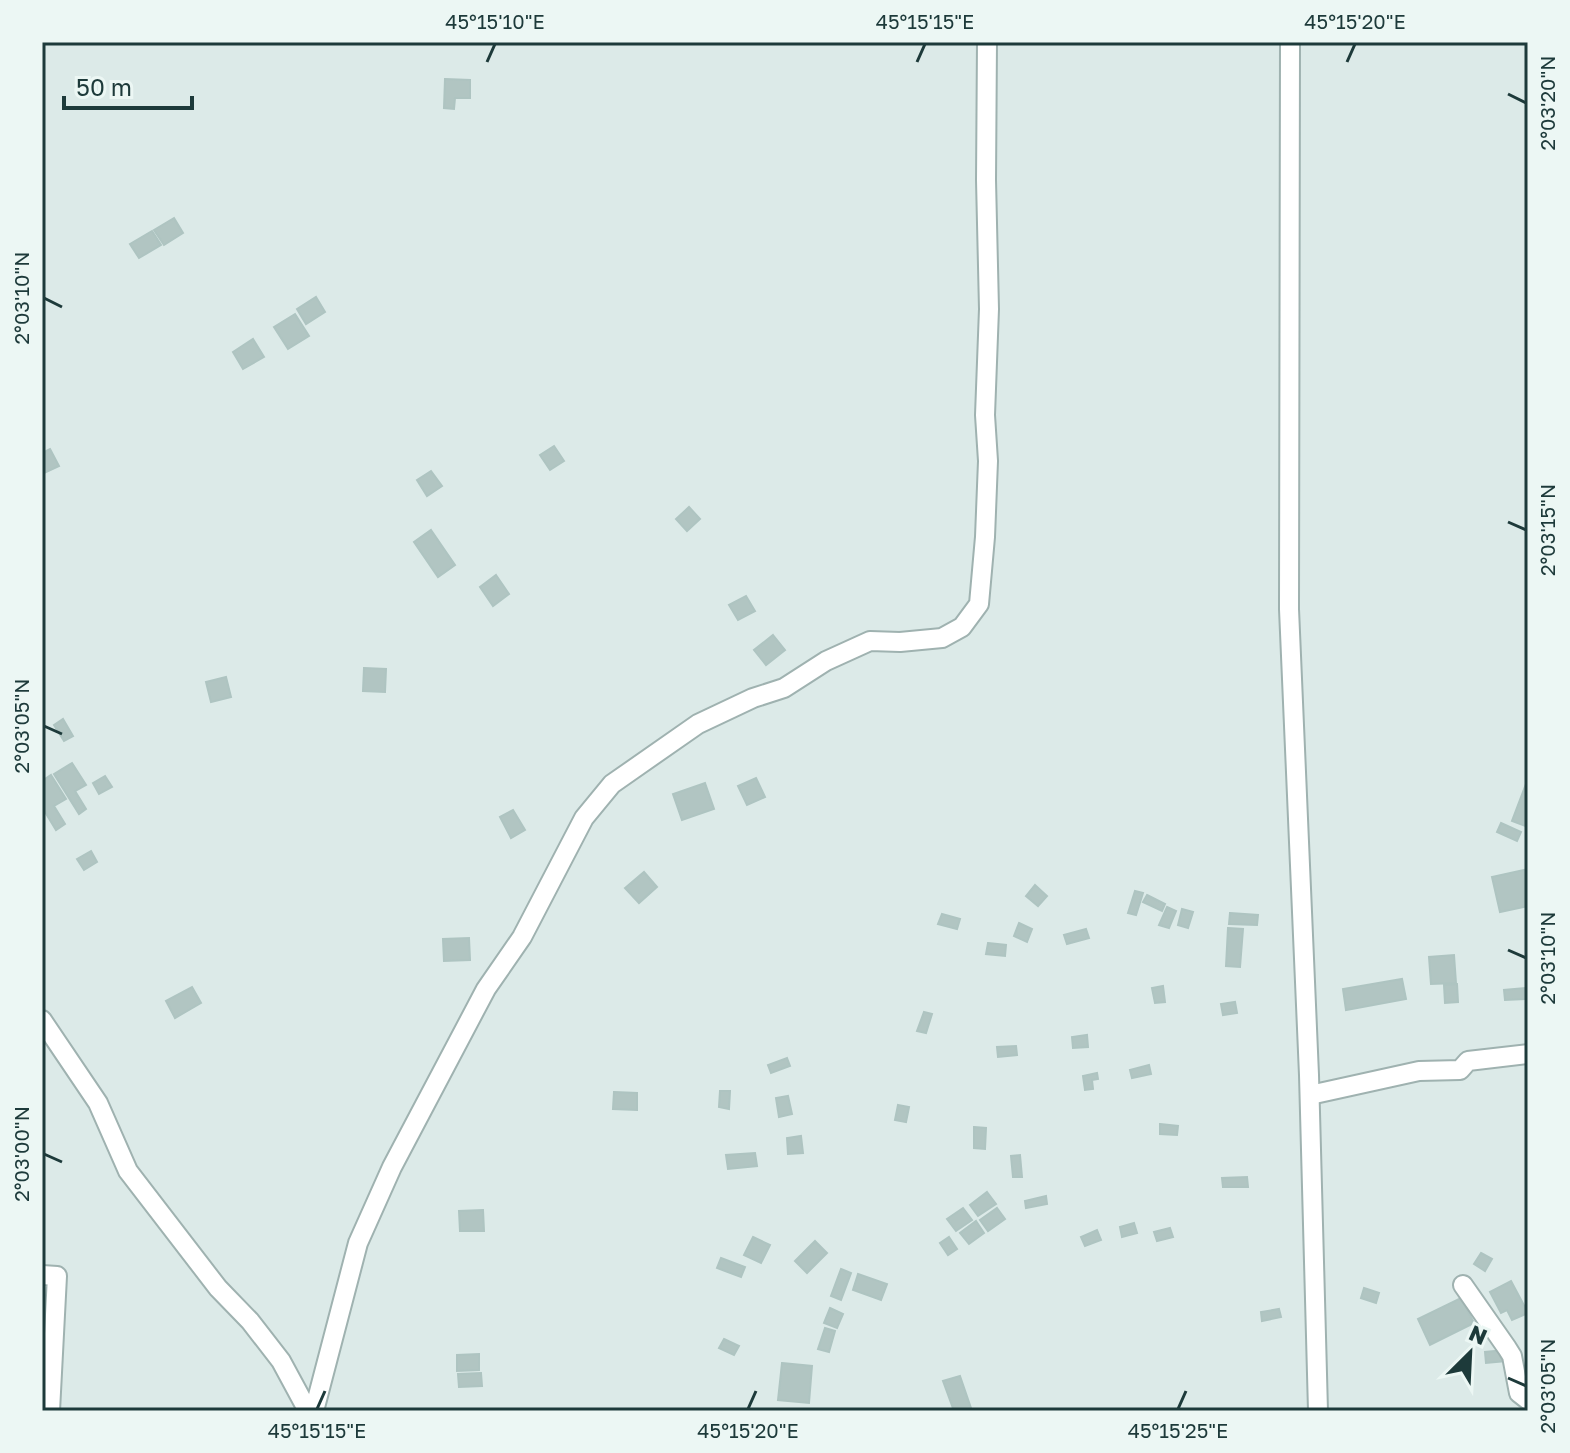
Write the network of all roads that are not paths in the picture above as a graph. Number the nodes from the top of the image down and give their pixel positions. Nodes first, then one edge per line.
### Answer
1 (987, 42) edge
2 (1290, 42) edge
3 (42, 1020) edge
4 (1528, 1054) edge
5 (1310, 1095) junction
6 (42, 1275) edge
7 (1463, 1285) dead end
8 (1528, 1400) edge
9 (50, 1411) edge
10 (311, 1411) edge
11 (1318, 1411) edge

1 - 10 street
2 - 5 street
3 - 10 street
4 - 5 street
5 - 11 street
6 - 9 street
7 - 8 street

